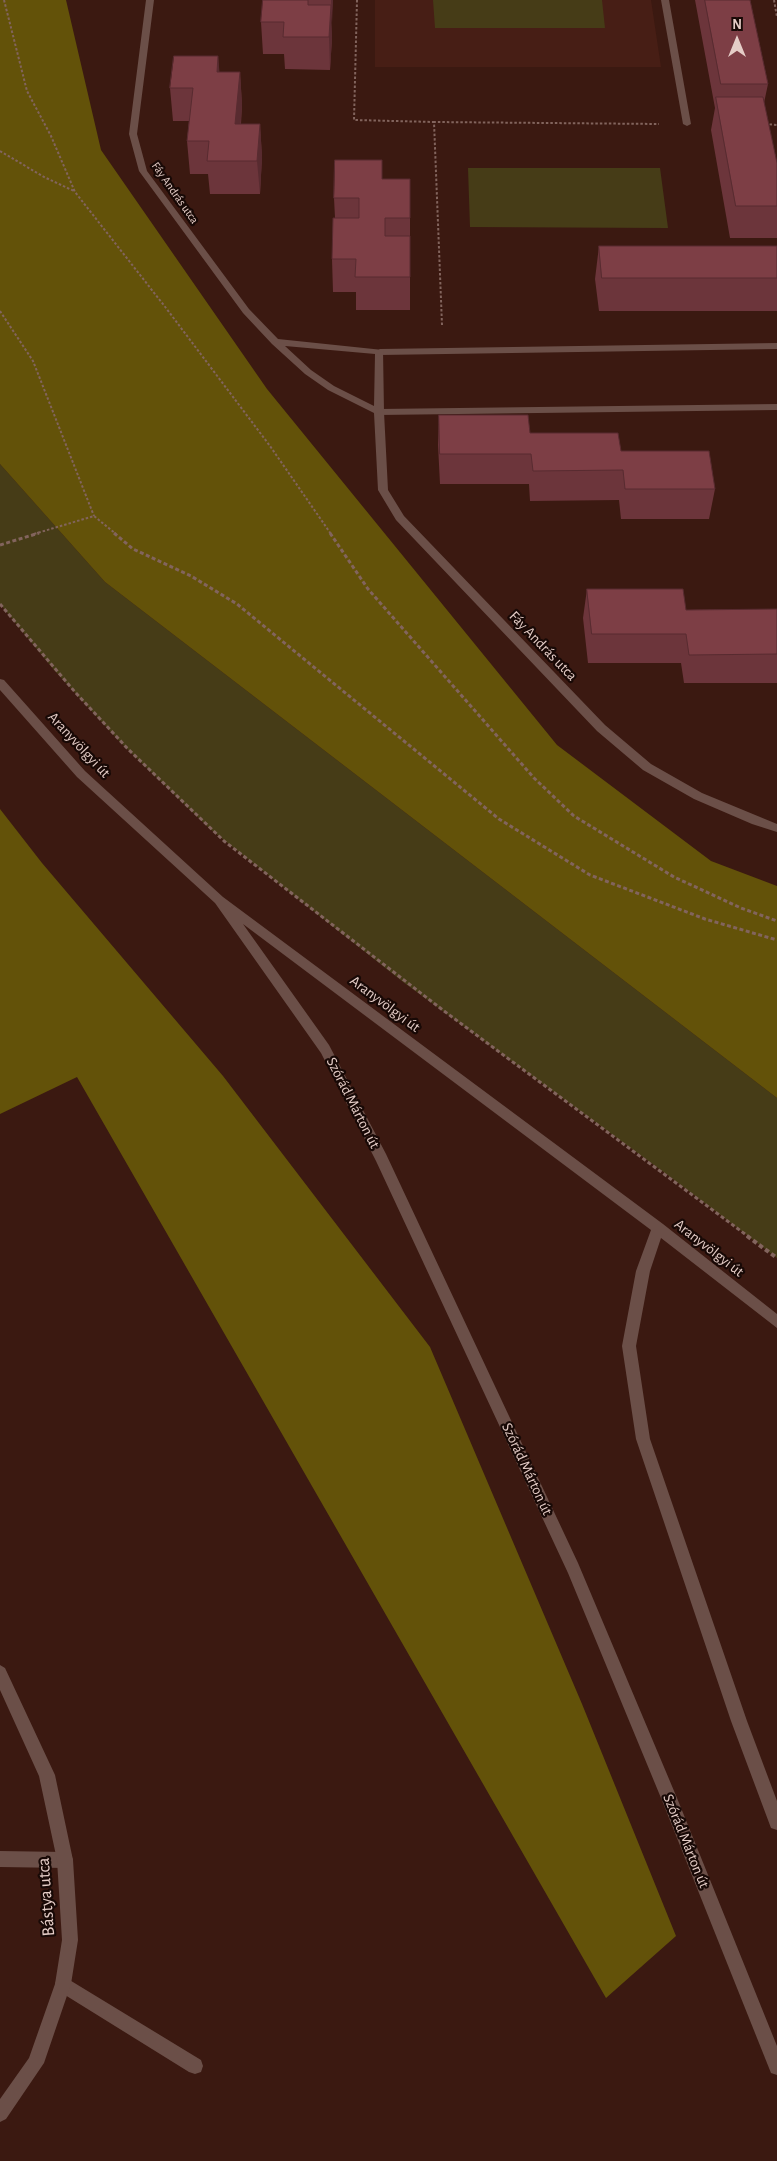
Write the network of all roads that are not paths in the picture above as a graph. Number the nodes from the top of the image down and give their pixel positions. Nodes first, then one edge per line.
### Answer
1 (150, 0) edge
2 (666, 0) edge
3 (687, 124) road end
4 (275, 342) junction
5 (777, 346) edge
6 (380, 352) junction
7 (777, 407) edge
8 (379, 412) junction
9 (0, 683) edge
10 (777, 828) edge
11 (219, 900) junction
12 (658, 1228) junction
13 (777, 1322) edge
14 (0, 1673) edge
15 (777, 1822) edge
16 (0, 1860) edge
17 (65, 1860) junction
18 (63, 1984) junction
19 (195, 2066) dead end
20 (777, 2067) edge
21 (0, 2113) edge

1 - 4 street, Fáy András utca
2 - 3 street
4 - 6 street
4 - 8 street, Fáy András utca
5 - 6 street
6 - 8 street, Fáy András utca
7 - 8 street
8 - 10 street, Fáy András utca
9 - 11 street, Aranyvölgyi út
11 - 12 street, Aranyvölgyi út
11 - 20 street, Szórád Márton út
12 - 13 street, Aranyvölgyi út
12 - 15 street
14 - 17 street, Bástya utca
16 - 17 street
17 - 18 street, Bástya utca
18 - 19 street
18 - 21 street, Bástya utca

